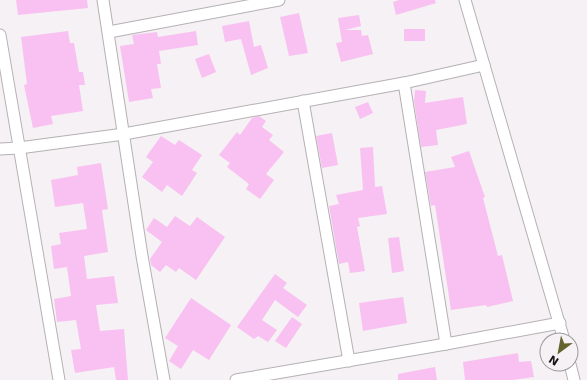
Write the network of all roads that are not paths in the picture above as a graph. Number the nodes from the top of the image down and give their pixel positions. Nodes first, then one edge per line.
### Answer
1 (103, 0) edge
2 (279, 0) edge
3 (464, 0) edge
4 (109, 32) junction
5 (0, 35) edge
6 (484, 65) junction
7 (404, 83) junction
8 (304, 101) junction
9 (124, 134) junction
10 (20, 148) junction
11 (0, 149) edge
12 (560, 323) junction
13 (562, 332) edge
14 (446, 344) junction
15 (349, 361) junction
16 (58, 380) edge
17 (164, 380) edge
18 (236, 380) edge

1 - 4 street
2 - 4 street
3 - 6 street
4 - 9 street
5 - 10 street
6 - 7 street
6 - 12 street
7 - 8 street
7 - 14 street
8 - 9 street
8 - 15 street
9 - 10 street
9 - 17 street
10 - 11 street
10 - 16 street
12 - 13 street
12 - 14 street
14 - 15 street
15 - 18 street

